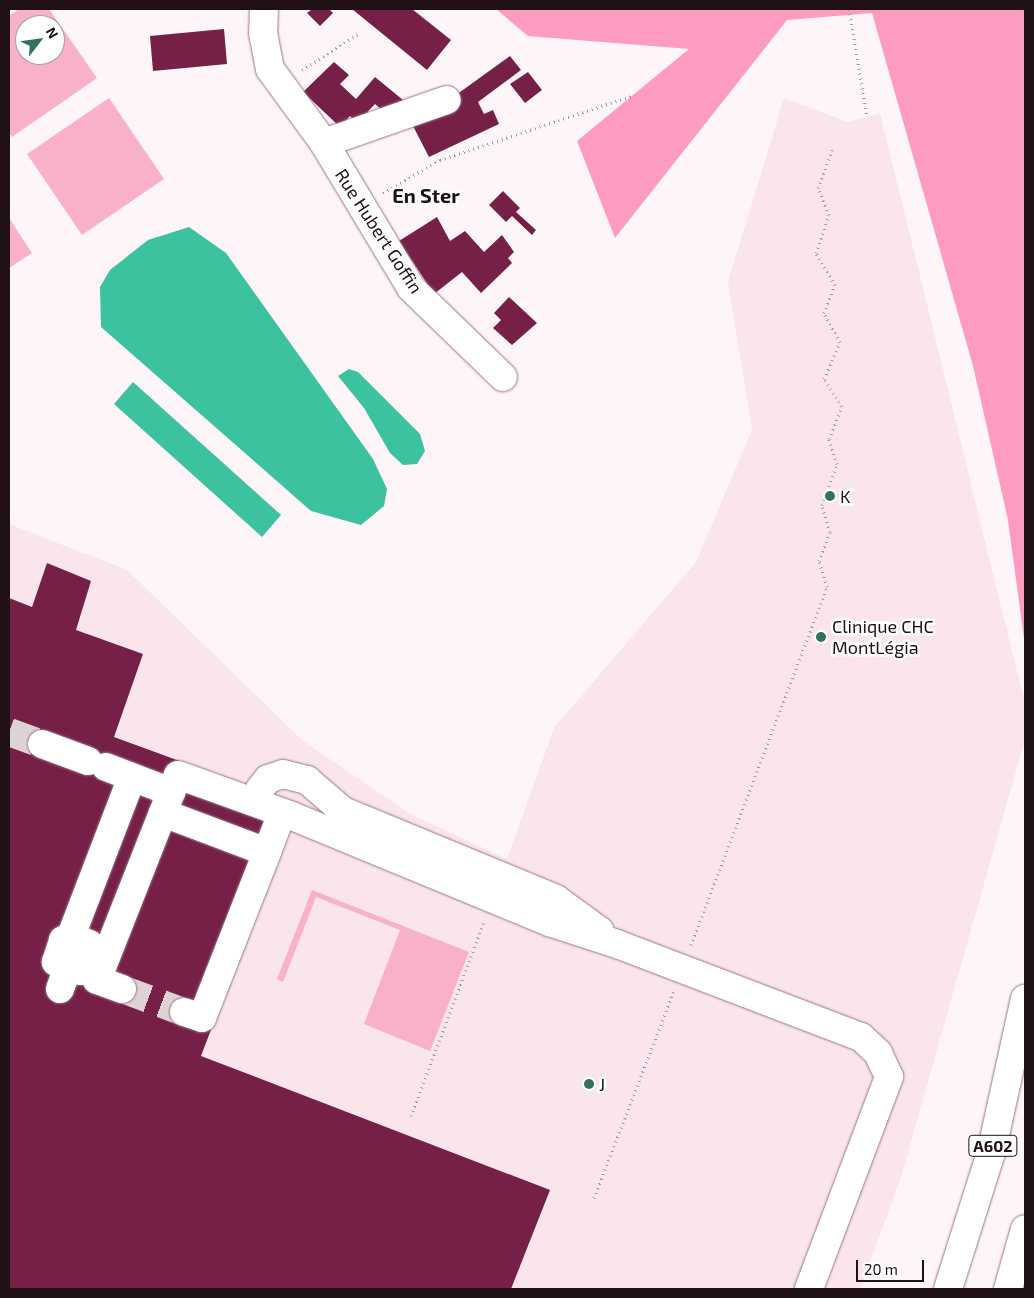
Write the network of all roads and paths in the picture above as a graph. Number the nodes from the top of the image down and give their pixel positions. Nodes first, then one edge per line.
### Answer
1 (264, 9) edge
2 (849, 9) edge
3 (358, 34) dead end
4 (279, 82) junction
5 (634, 95) dead end
6 (447, 100) dead end
7 (867, 117) dead end
8 (324, 144) junction
9 (832, 148) dead end
10 (361, 205) junction
11 (504, 377) dead end
12 (42, 744) tunnel mouth
13 (132, 777) junction
14 (260, 789) dead end
15 (167, 802) junction
16 (282, 813) junction
17 (267, 852) junction
18 (487, 914) dead end
19 (617, 944) junction
20 (682, 968) junction
21 (64, 978) dead end
22 (122, 990) tunnel mouth
23 (1025, 999) edge
24 (184, 1012) tunnel mouth
25 (411, 1116) dead end
26 (594, 1198) dead end
27 (1025, 1229) edge
28 (809, 1289) edge
29 (948, 1289) edge
30 (1008, 1289) edge

1 - 4 main road, Rue Hubert Goffin
2 - 7 path
3 - 4 path
4 - 8 main road, Rue Hubert Goffin
5 - 10 path
6 - 8 main road
8 - 10 main road, Rue Hubert Goffin
9 - 20 path
10 - 11 main road, Rue Hubert Goffin
12 - 13 main road
13 - 15 main road
13 - 21 main road
14 - 19 main road
15 - 16 main road
15 - 17 main road
15 - 22 main road
16 - 17 main road
16 - 19 main road
17 - 24 main road
18 - 25 path
19 - 20 main road
20 - 26 path
20 - 28 main road
23 - 29 main road, A602
27 - 30 main road

